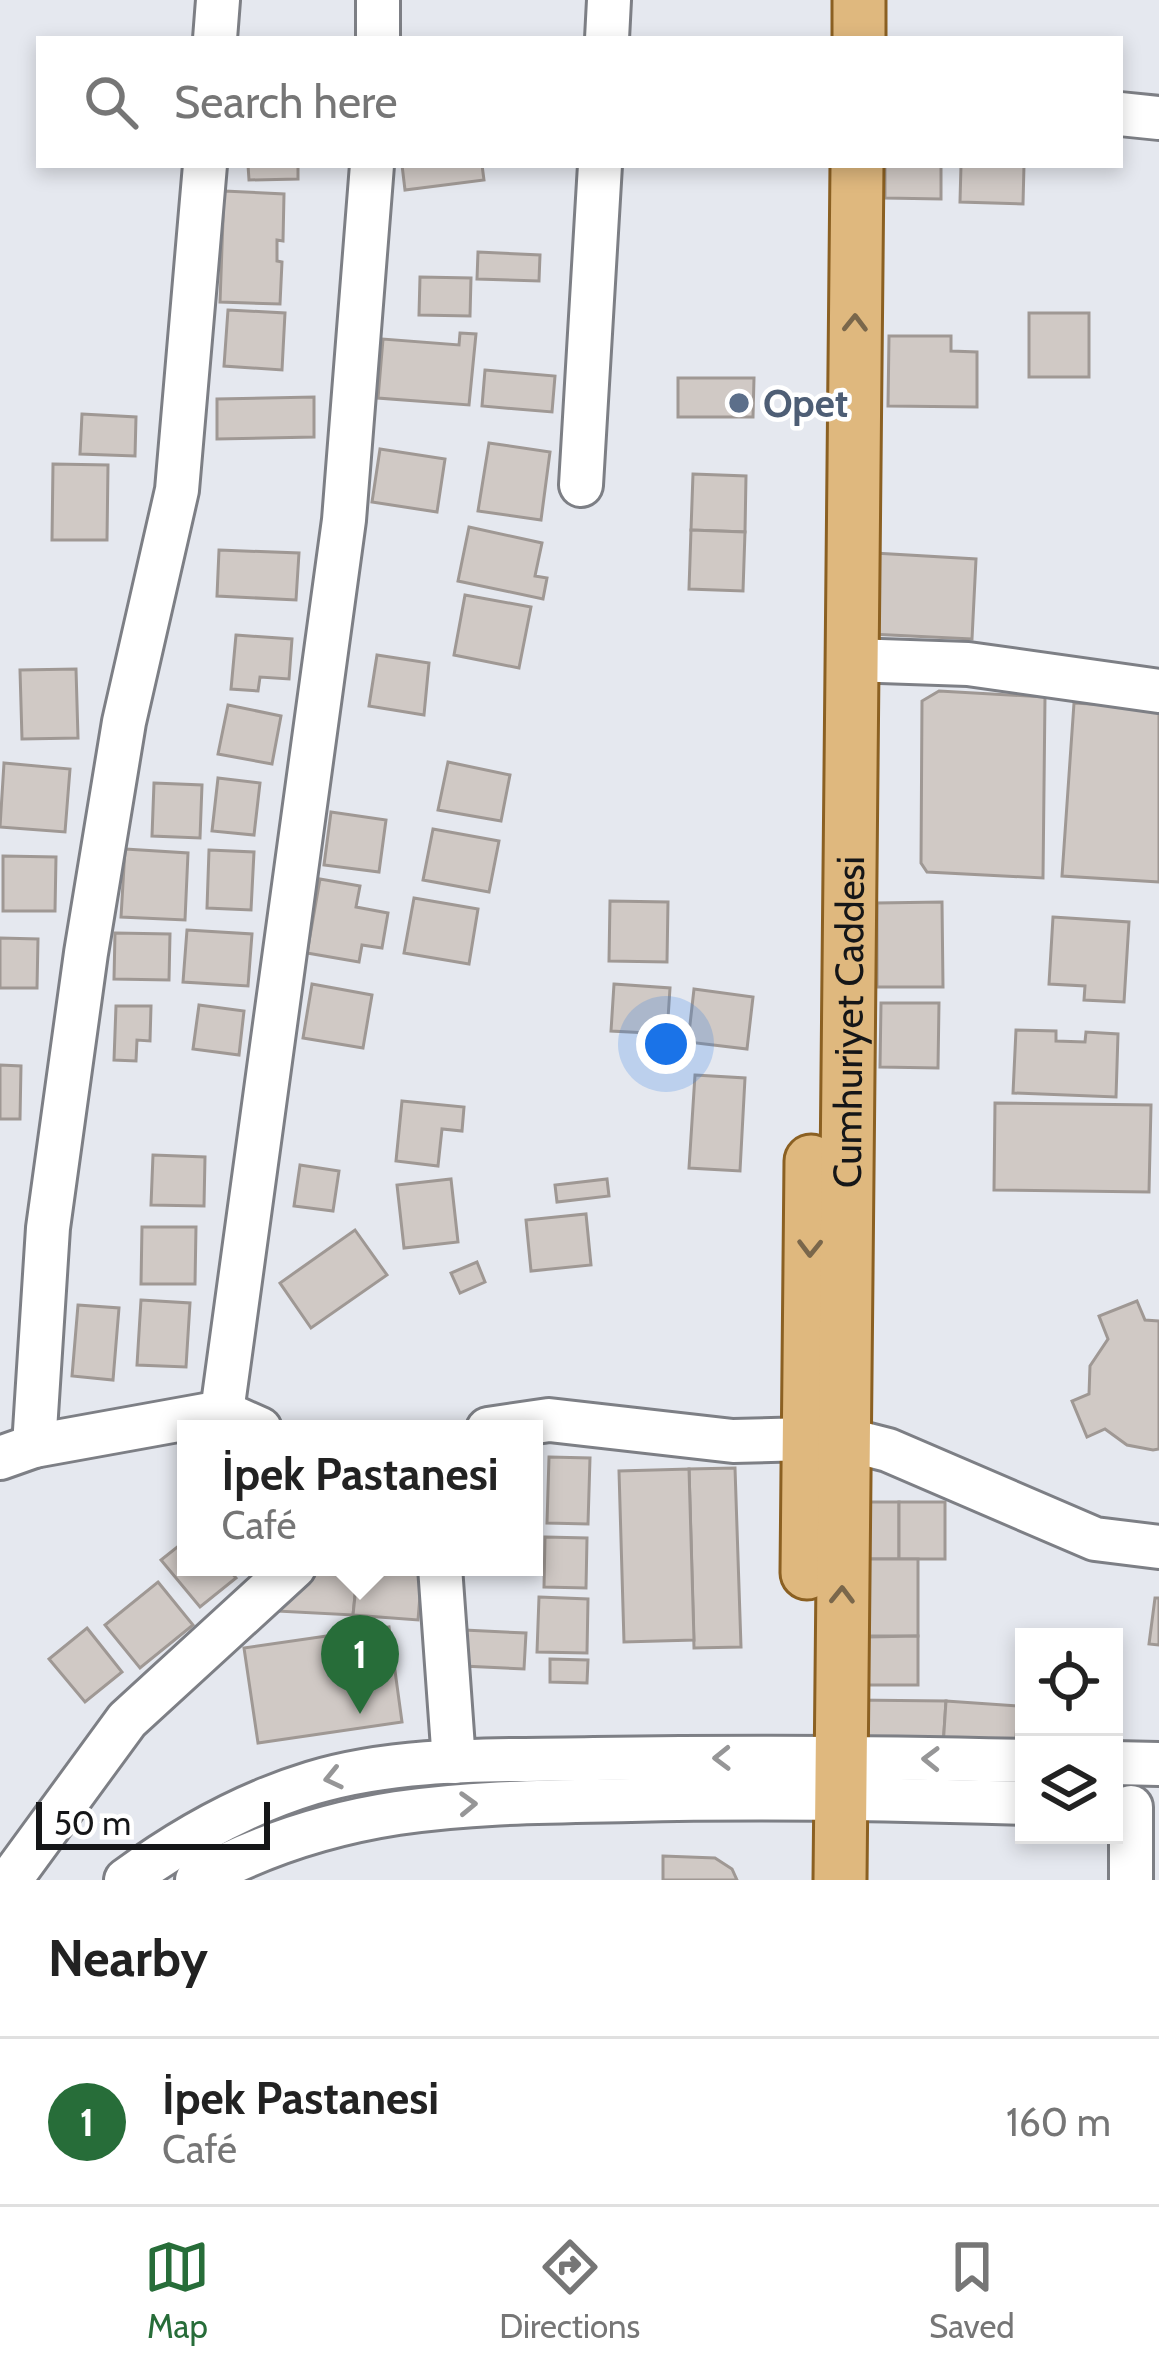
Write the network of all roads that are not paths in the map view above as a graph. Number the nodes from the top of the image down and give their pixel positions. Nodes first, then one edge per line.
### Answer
1 (218, 0) edge
2 (378, 0) edge
3 (609, 0) edge
4 (824, 0) edge
5 (859, 0) edge
6 (215, 36) edge
7 (378, 36) edge
8 (607, 36) edge
9 (824, 36) edge
10 (859, 36) edge
11 (1123, 114) edge
12 (1159, 118) edge
13 (205, 168) edge
14 (372, 168) edge
15 (600, 168) edge
16 (822, 168) edge
17 (857, 168) edge
18 (581, 484) dead end
19 (851, 660) junction
20 (1159, 691) edge
21 (241, 1420) edge
22 (543, 1421) edge
23 (177, 1429) edge
24 (826, 1439) junction
25 (17, 1452) edge
26 (1159, 1547) edge
27 (284, 1576) edge
28 (441, 1576) edge
29 (454, 1762) junction
30 (1015, 1762) edge
31 (1123, 1763) edge
32 (1159, 1764) edge
33 (823, 1776) junction
34 (1015, 1802) edge
35 (1134, 1807) edge
36 (10, 1880) edge
37 (126, 1880) edge
38 (196, 1880) edge
39 (807, 1880) edge
40 (839, 1880) edge
41 (1131, 1880) edge

1 - 6 street
2 - 7 street
3 - 8 street
4 - 9 main road
5 - 10 main road
11 - 12 street
13 - 25 street
14 - 21 street
15 - 18 street
16 -> 24 main road, Cumhuriyet Caddesi
19 -> 17 main road, Cumhuriyet Caddesi
19 - 20 street
19 - 24 main road, Cumhuriyet Caddesi
22 - 24 street
23 - 25 street
24 - 26 street
24 - 33 main road, Cumhuriyet Caddesi
27 - 36 street
28 - 29 street
33 -> 29 street
29 -> 37 street
30 -> 33 street
31 - 32 street
33 - 34 street
38 -> 33 street
33 - 39 main road, Cumhuriyet Caddesi
33 - 40 main road, Cumhuriyet Caddesi
35 - 41 street

